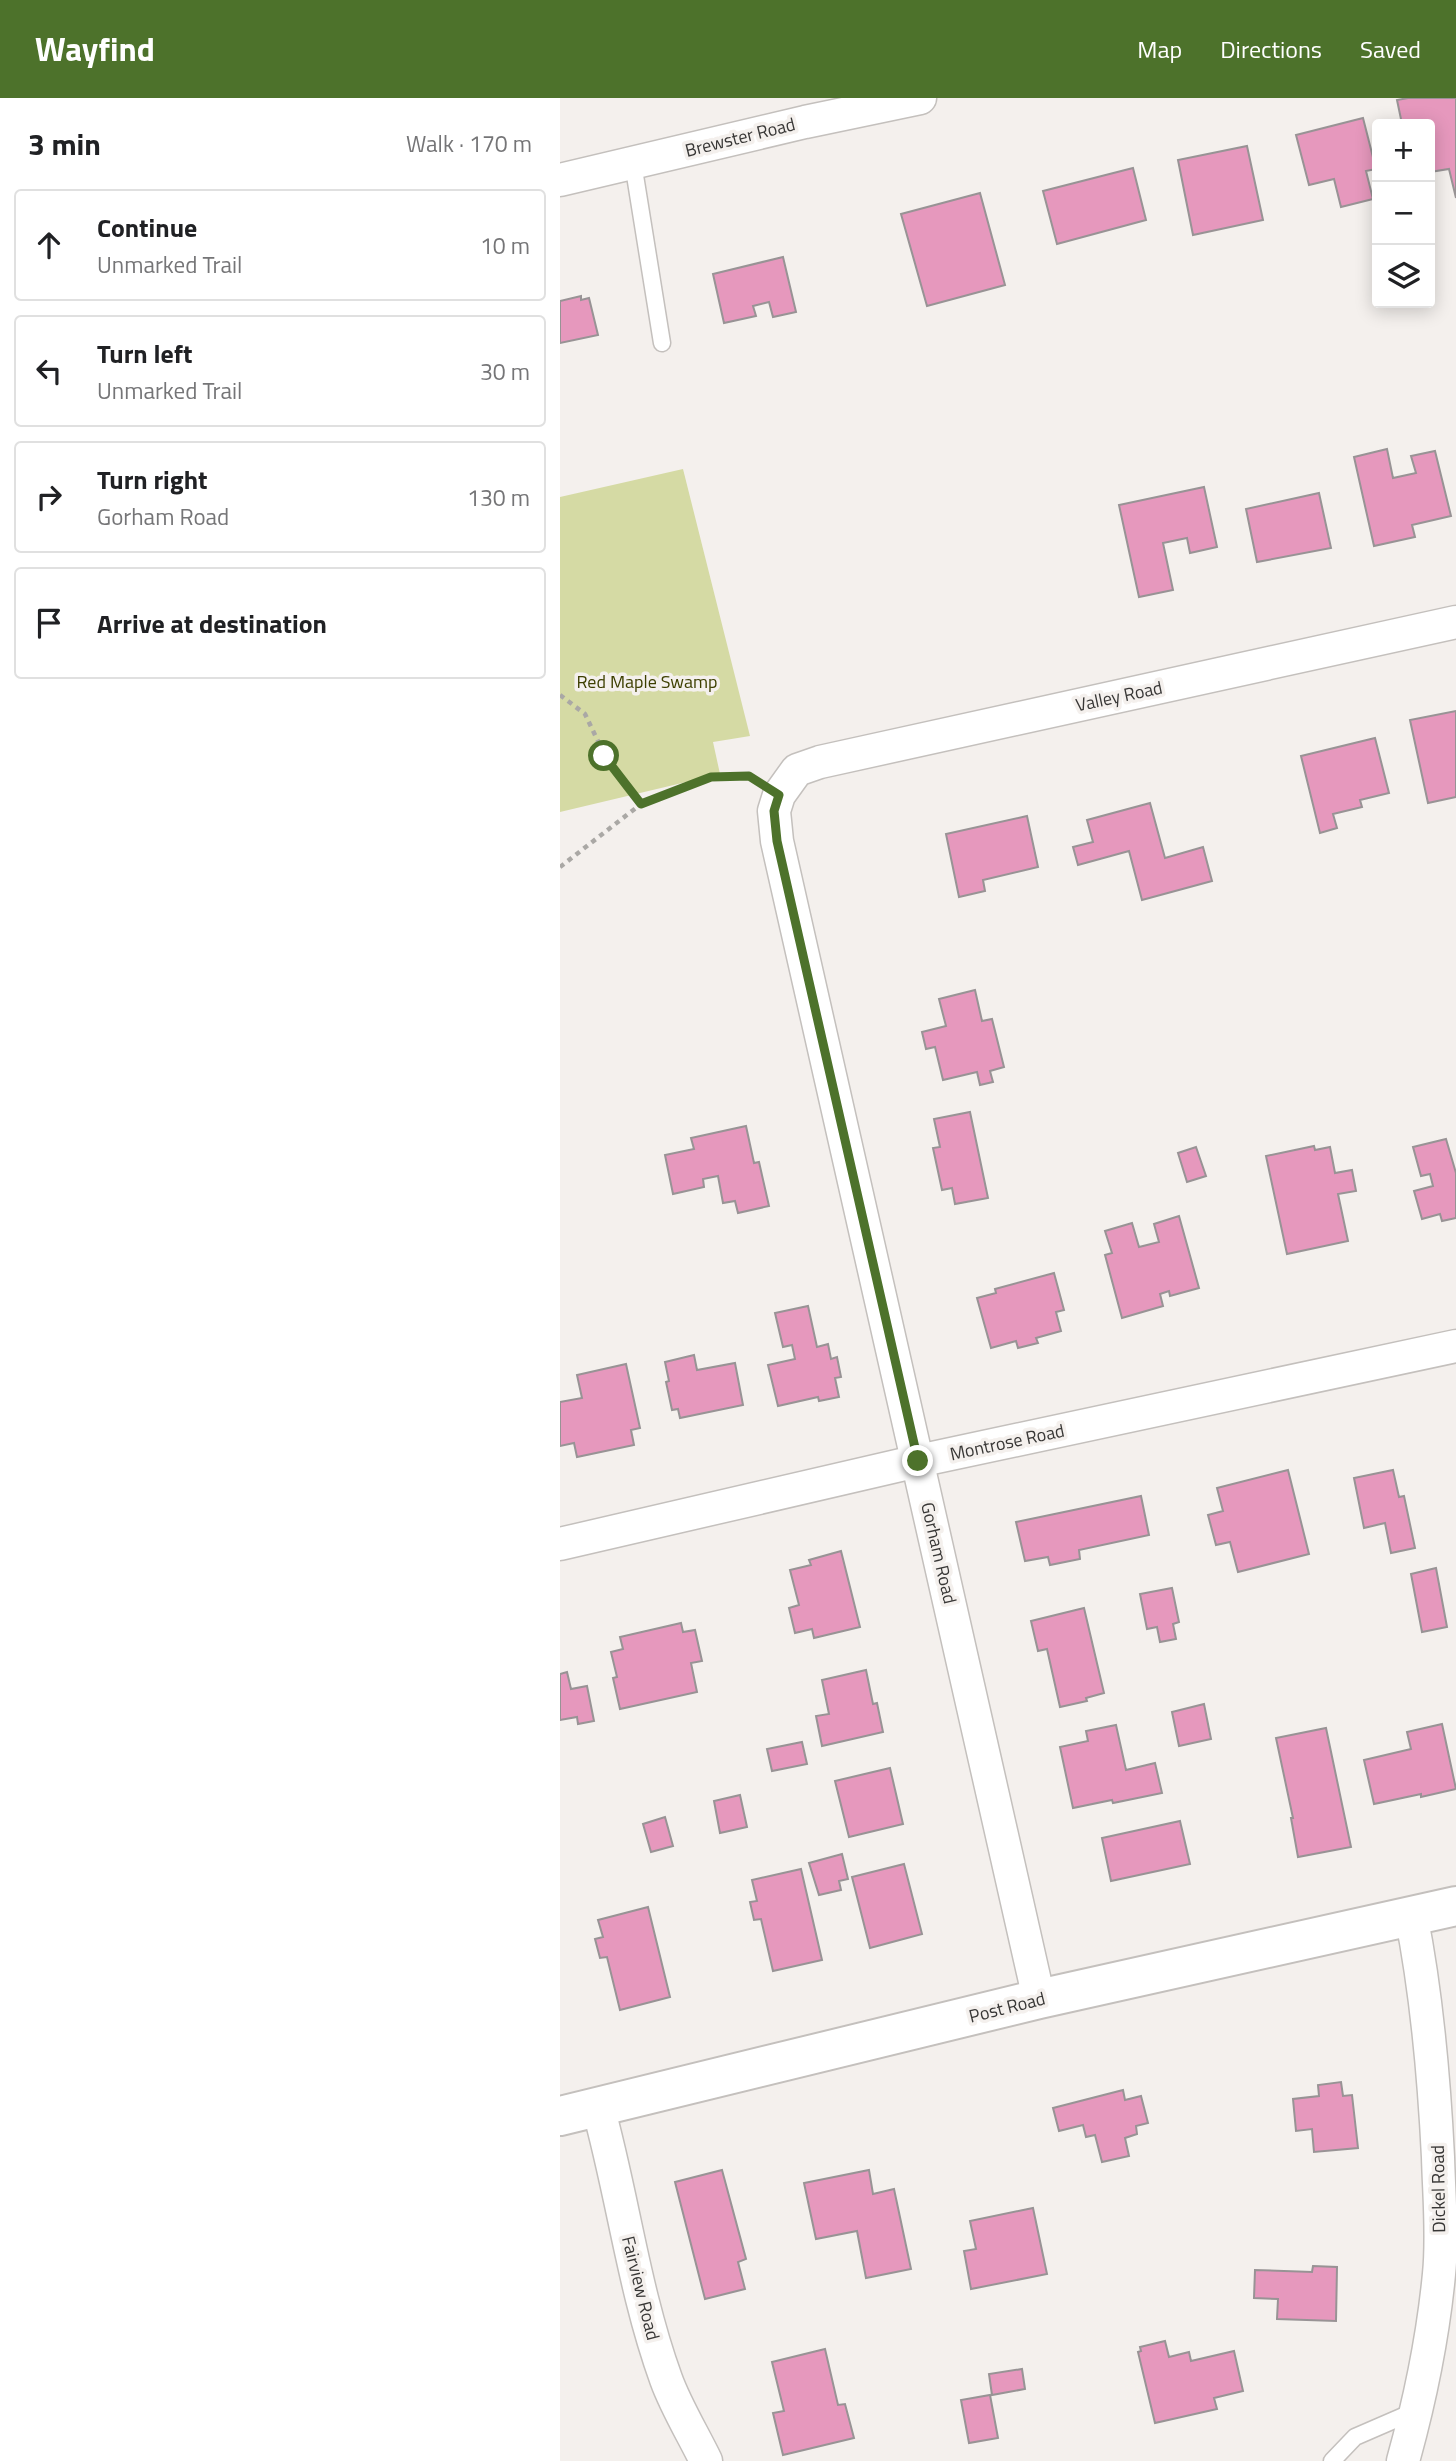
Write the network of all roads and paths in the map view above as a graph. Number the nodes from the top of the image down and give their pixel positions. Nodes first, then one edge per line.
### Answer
1 (920, 98) edge
2 (797, 110) edge
3 (633, 163) junction
4 (560, 180) edge
5 (662, 343) dead end
6 (1456, 622) edge
7 (560, 695) edge
8 (783, 788) junction
9 (641, 804) junction
10 (560, 867) edge
11 (1456, 1346) edge
12 (918, 1461) junction
13 (560, 1544) edge
14 (1456, 1906) edge
15 (1411, 1915) junction
16 (1039, 1999) junction
17 (598, 2107) junction
18 (560, 2116) edge
19 (1417, 2410) junction
20 (706, 2461) edge
21 (1332, 2461) edge
22 (1403, 2461) edge

1 - 2 street, Brewster Road
2 - 3 street, Brewster Road
3 - 4 street, Brewster Road
3 - 5 lane
6 - 8 street, Valley Road
7 - 9 path
8 - 9 path
8 - 12 street, Gorham Road
9 - 10 path
11 - 12 street, Montrose Road
12 - 13 street, Montrose Road
12 - 16 street, Gorham Road
14 - 15 main road, Post Road
15 - 16 main road, Post Road
15 - 19 street, Dickel Road
16 - 17 main road, Post Road
17 - 18 main road, Post Road
17 - 20 street, Fairview Road
19 - 21 lane
19 - 22 street, Dickel Road

